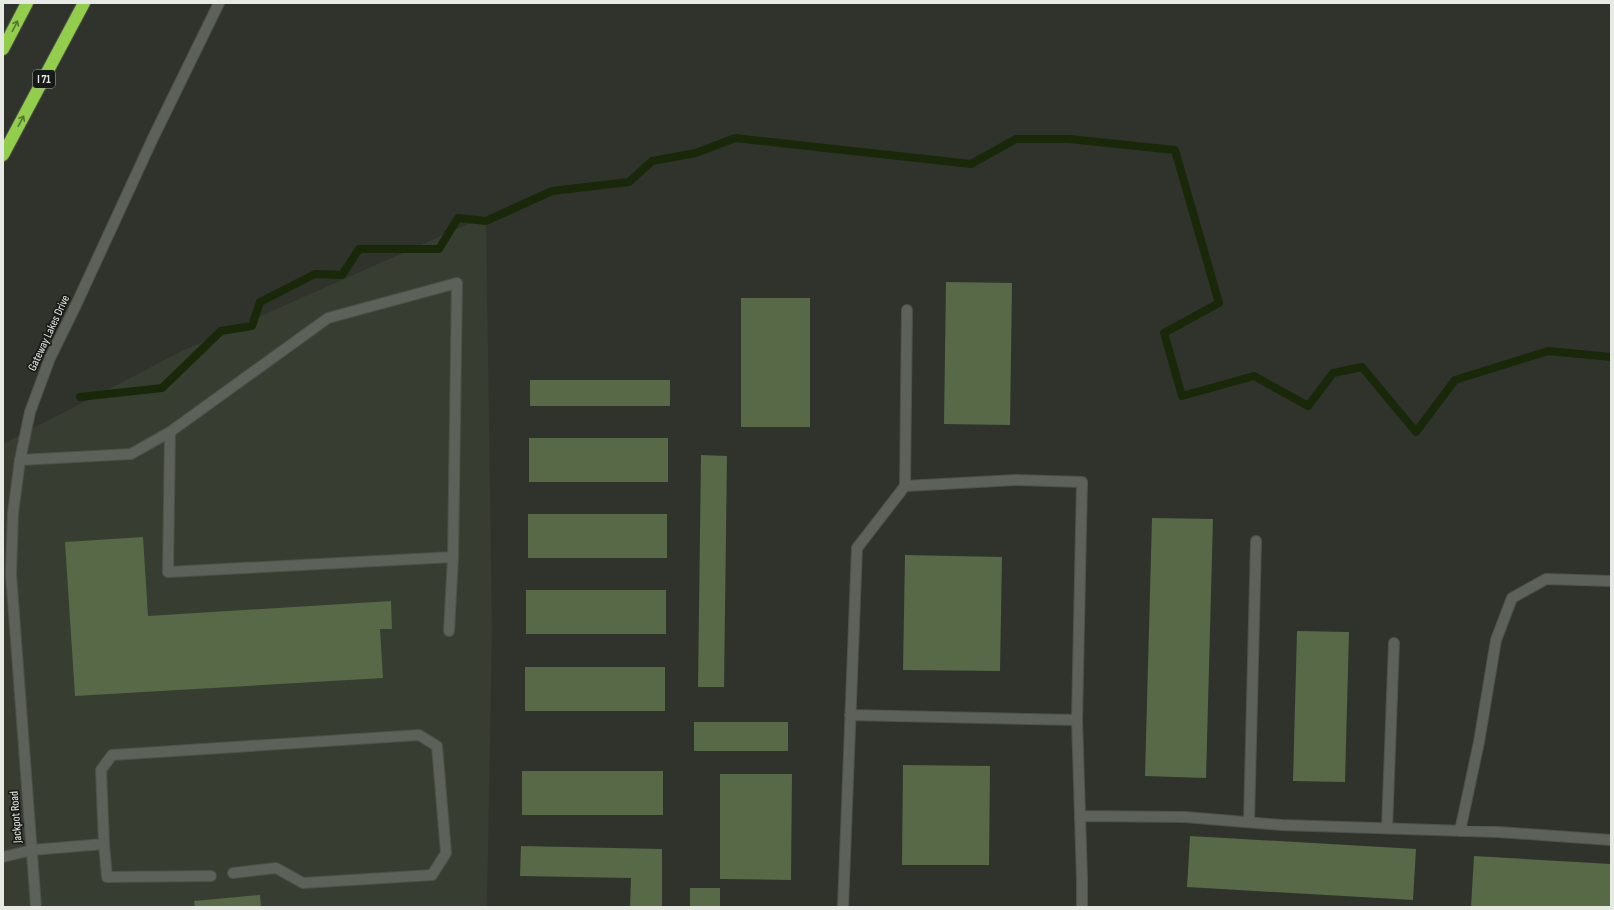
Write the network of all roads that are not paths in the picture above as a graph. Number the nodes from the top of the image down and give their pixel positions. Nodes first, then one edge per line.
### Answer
1 (27, 3) edge
2 (84, 3) edge
3 (219, 3) edge
4 (3, 49) edge
5 (3, 155) edge
6 (907, 310) dead end
7 (170, 432) junction
8 (20, 460) junction
9 (905, 486) junction
10 (1256, 541) dead end
11 (453, 557) junction
12 (1611, 581) edge
13 (449, 631) dead end
14 (1394, 643) dead end
15 (21, 702) joint
16 (850, 715) junction
17 (1077, 720) junction
18 (1080, 816) junction
19 (1249, 822) junction
20 (1387, 828) junction
21 (1460, 830) junction
22 (1611, 840) edge
23 (104, 844) junction
24 (32, 850) junction
25 (3, 857) edge
26 (233, 873) dead end
27 (211, 876) dead end
28 (36, 907) edge
29 (843, 907) edge
30 (1082, 907) edge

4 -> 1 highway
5 -> 2 highway, I 71
3 - 8 street, Gateway Lakes Drive
6 - 9 street
7 - 8 street
7 - 11 street
7 - 11 street
8 - 15 street, Gateway Lakes Drive
9 - 16 street
9 - 17 street
10 - 19 street
11 - 13 street
12 - 21 street
14 - 20 street
15 - 24 street, Jackpot Road
16 - 17 street
16 - 29 street
17 - 18 street
18 - 19 street
18 - 30 street
19 - 20 street
20 - 21 street
21 - 22 street
23 - 24 street
23 - 26 street
23 - 27 street
24 - 25 street
24 - 28 street, Jackpot Road

